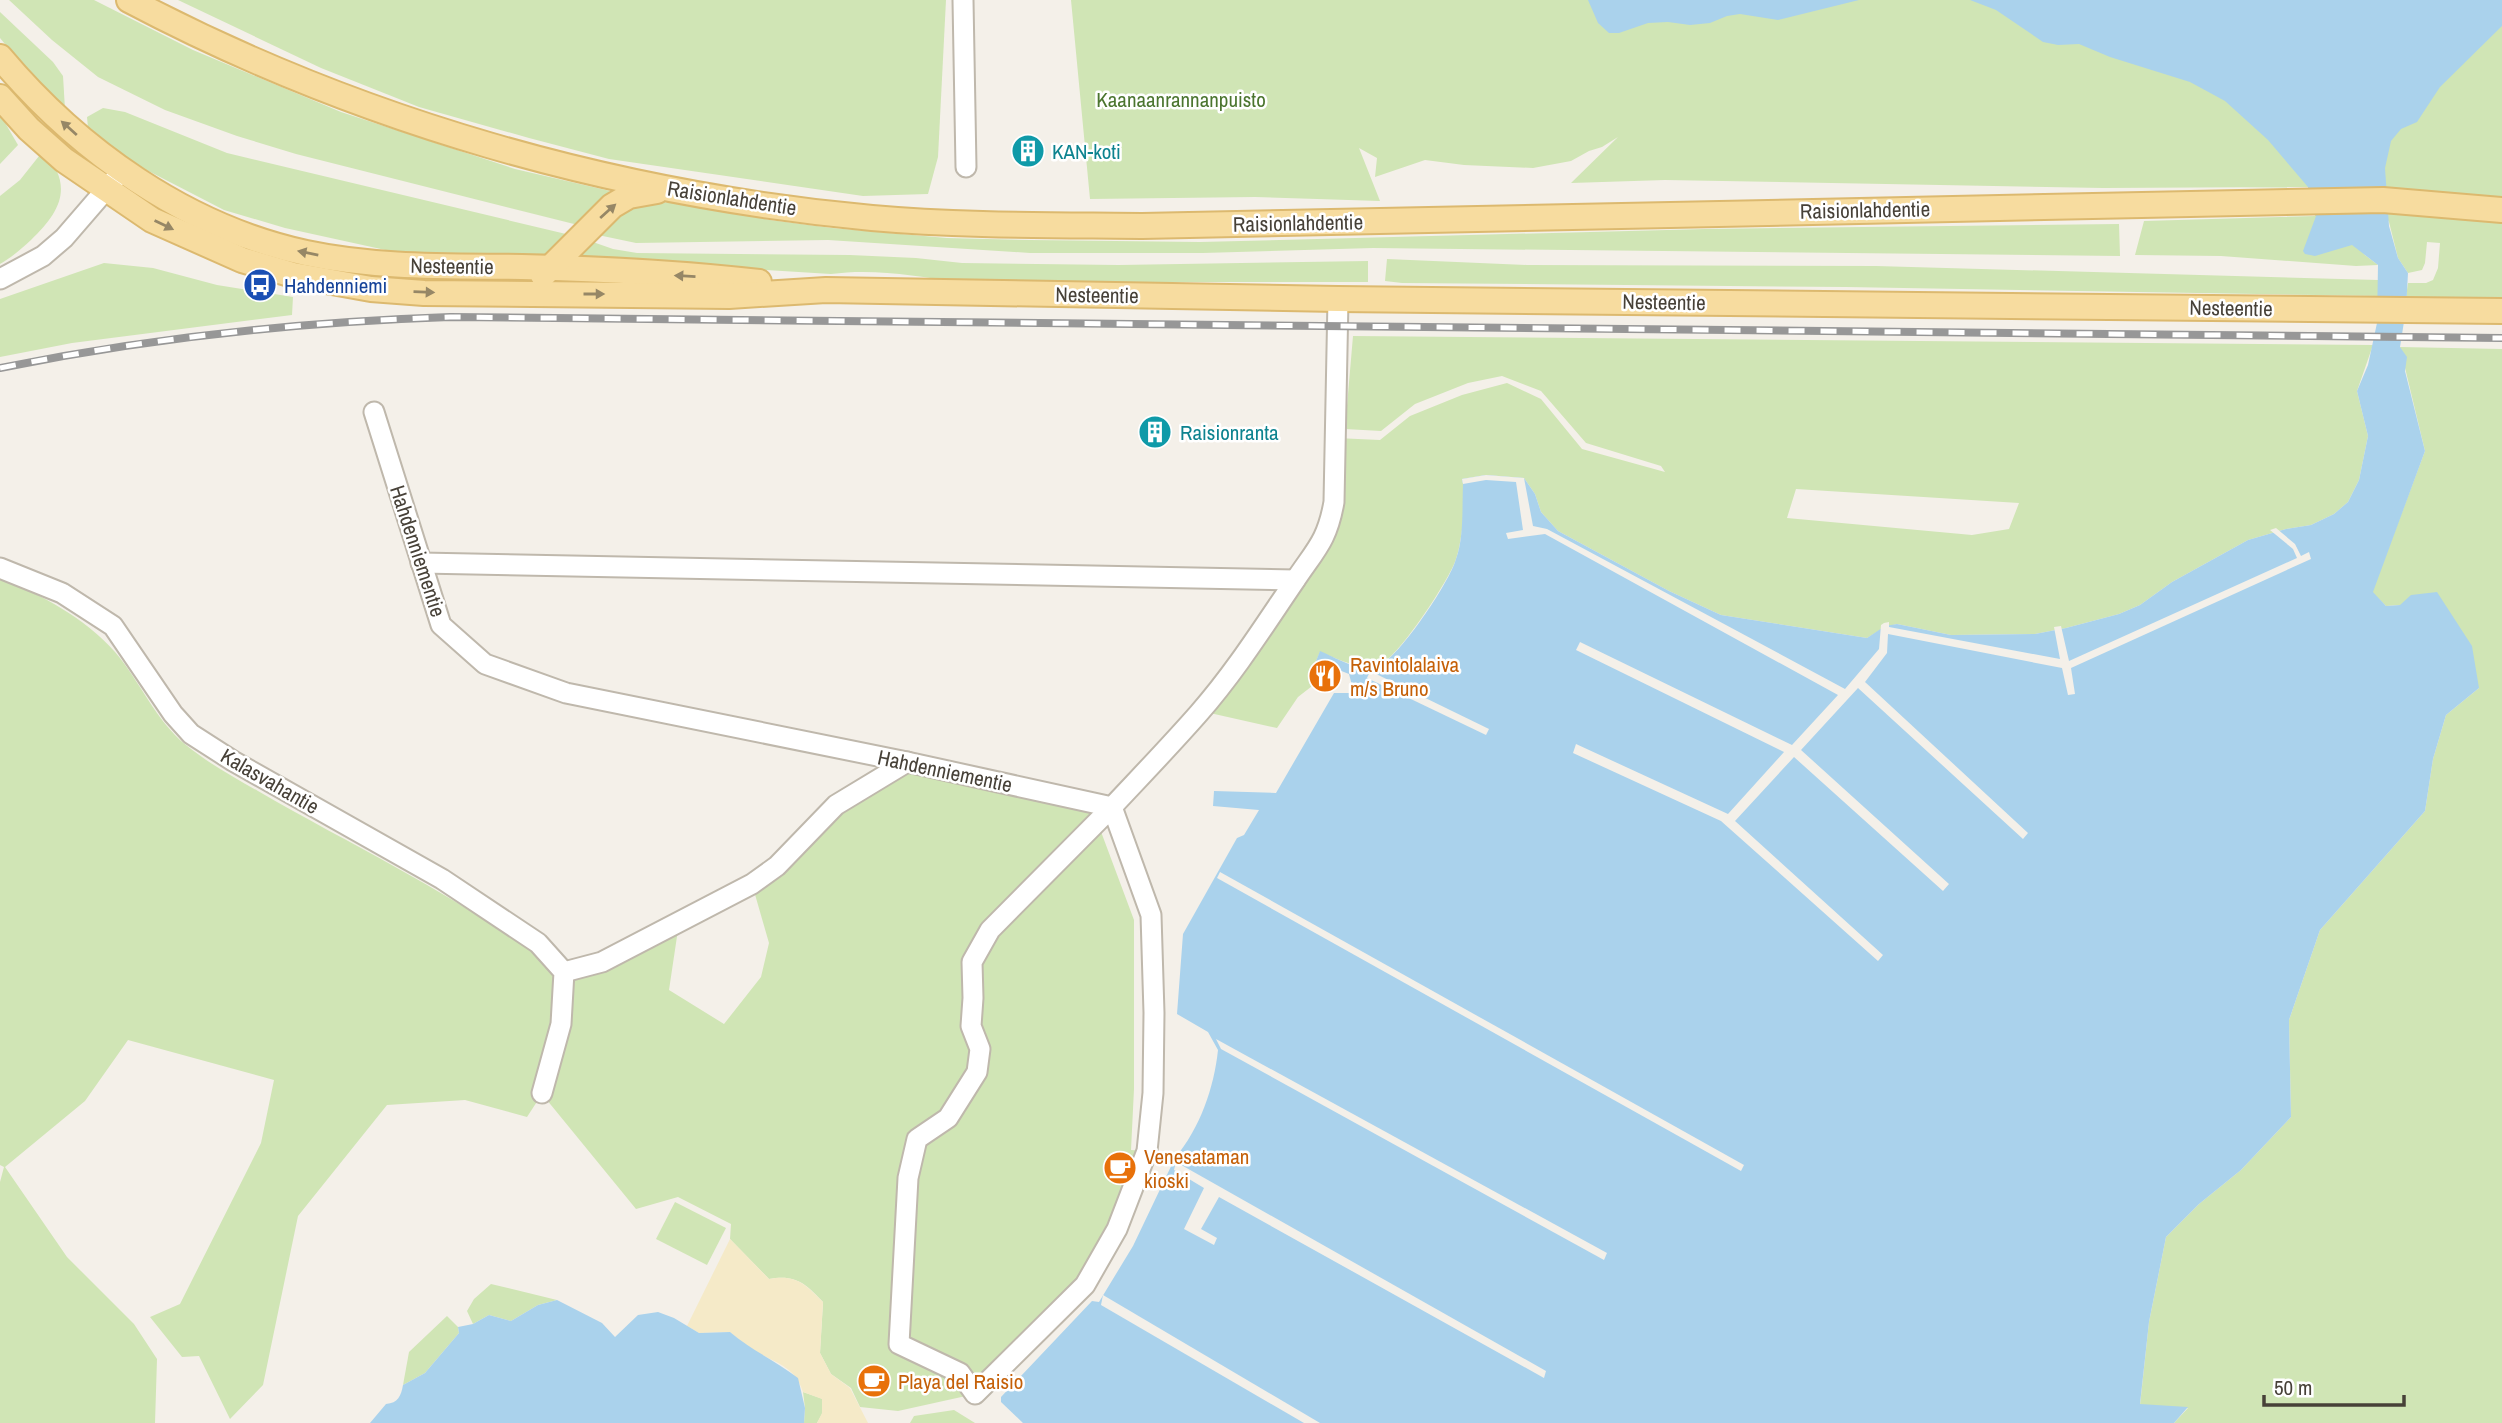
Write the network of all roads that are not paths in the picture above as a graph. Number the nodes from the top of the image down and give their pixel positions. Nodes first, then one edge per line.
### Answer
1 (129, 0) edge
2 (963, 0) edge
3 (0, 57) edge
4 (0, 97) edge
5 (966, 167) dead end
6 (123, 170) junction
7 (106, 190) junction
8 (675, 190) junction
9 (2490, 209) edge
10 (550, 268) junction
11 (0, 279) edge
12 (826, 290) junction
13 (526, 294) junction
14 (1338, 299) junction
15 (2502, 311) edge
16 (374, 412) dead end
17 (421, 562) junction
18 (0, 568) edge
19 (1295, 580) junction
20 (907, 762) junction
21 (1112, 807) junction
22 (564, 972) junction
23 (542, 1093) dead end

1 - 8 main road, Raisionlahdentie
2 - 5 street
6 -> 3 main road, Nesteentie
4 - 7 main road, Nesteentie
6 - 7 street
10 -> 6 main road, Nesteentie
7 - 11 street
7 -> 13 main road, Nesteentie
8 - 9 main road, Raisionlahdentie
10 -> 8 main road
12 -> 10 main road, Nesteentie
10 - 13 main road
13 -> 12 main road, Nesteentie
12 - 14 main road, Nesteentie
14 - 15 main road, Nesteentie
14 - 19 street
16 - 17 street, Hahdenniementie
17 - 19 street
17 - 20 street, Hahdenniementie
18 - 22 street, Kalasvahantie
19 - 21 street
20 - 21 street, Hahdenniementie
20 - 22 street
21 - 21 street
22 - 23 street

